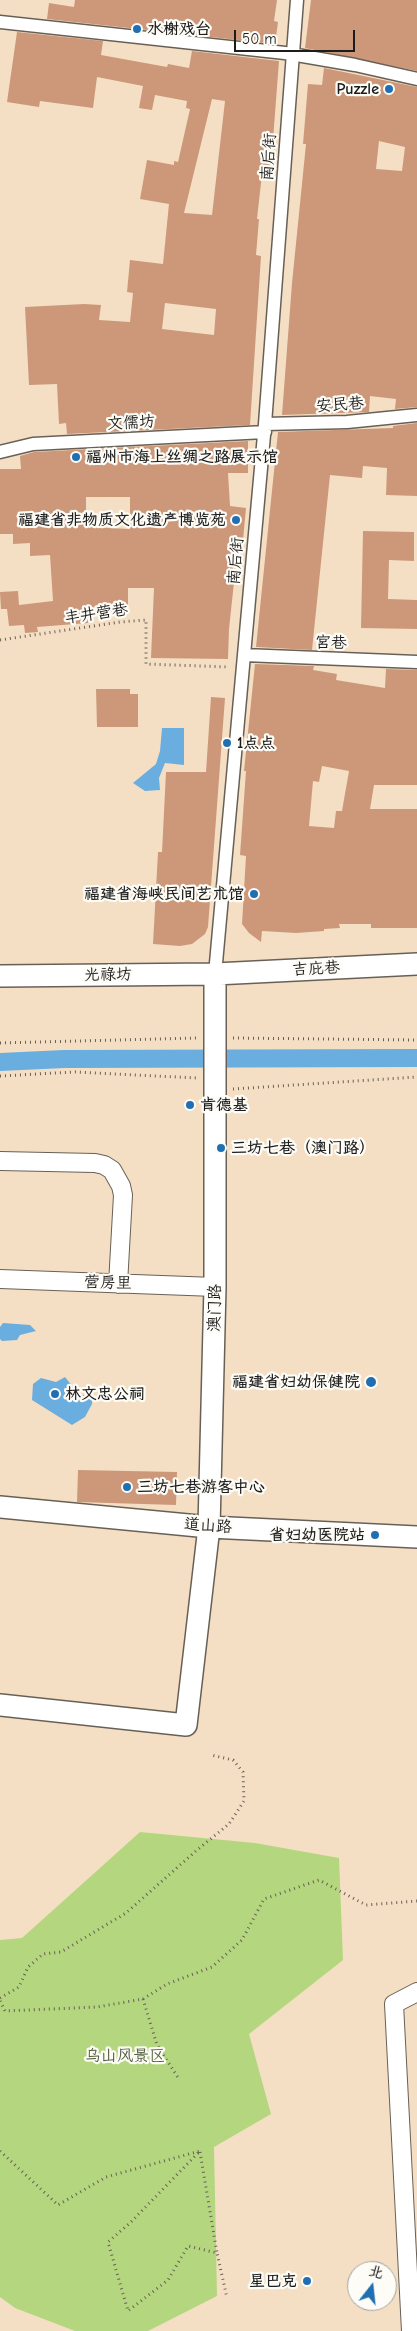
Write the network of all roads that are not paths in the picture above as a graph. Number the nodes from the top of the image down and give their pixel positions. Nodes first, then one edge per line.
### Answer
1 (298, 0) edge
2 (0, 22) edge
3 (293, 54) junction
4 (417, 79) edge
5 (417, 415) edge
6 (265, 428) junction
7 (0, 452) edge
8 (244, 655) junction
9 (417, 662) edge
10 (417, 964) edge
11 (215, 974) junction
12 (0, 976) edge
13 (0, 1161) edge
14 (0, 1279) edge
15 (118, 1284) junction
16 (215, 1287) junction
17 (0, 1507) edge
18 (209, 1527) junction
19 (417, 1537) edge
20 (0, 1705) edge
21 (417, 1992) edge
22 (411, 2331) edge

1 - 3 street, 南后街
2 - 3 street
3 - 4 street
3 - 6 street, 南后街
5 - 6 street, 安民巷
6 - 7 street, 文儒坊
6 - 8 street, 南后街
8 - 9 street, 宫巷
8 - 11 street, 南后街
10 - 11 street, 吉庇巷
11 - 12 street, 光禄坊
11 - 16 street, 澳门路
13 - 15 street
14 - 15 street, 营房里
15 - 16 street, 营房里
16 - 18 street, 澳门路
17 - 18 street, 道山路
18 - 19 street, 道山路
18 - 20 street, 澳门路
21 - 22 street

